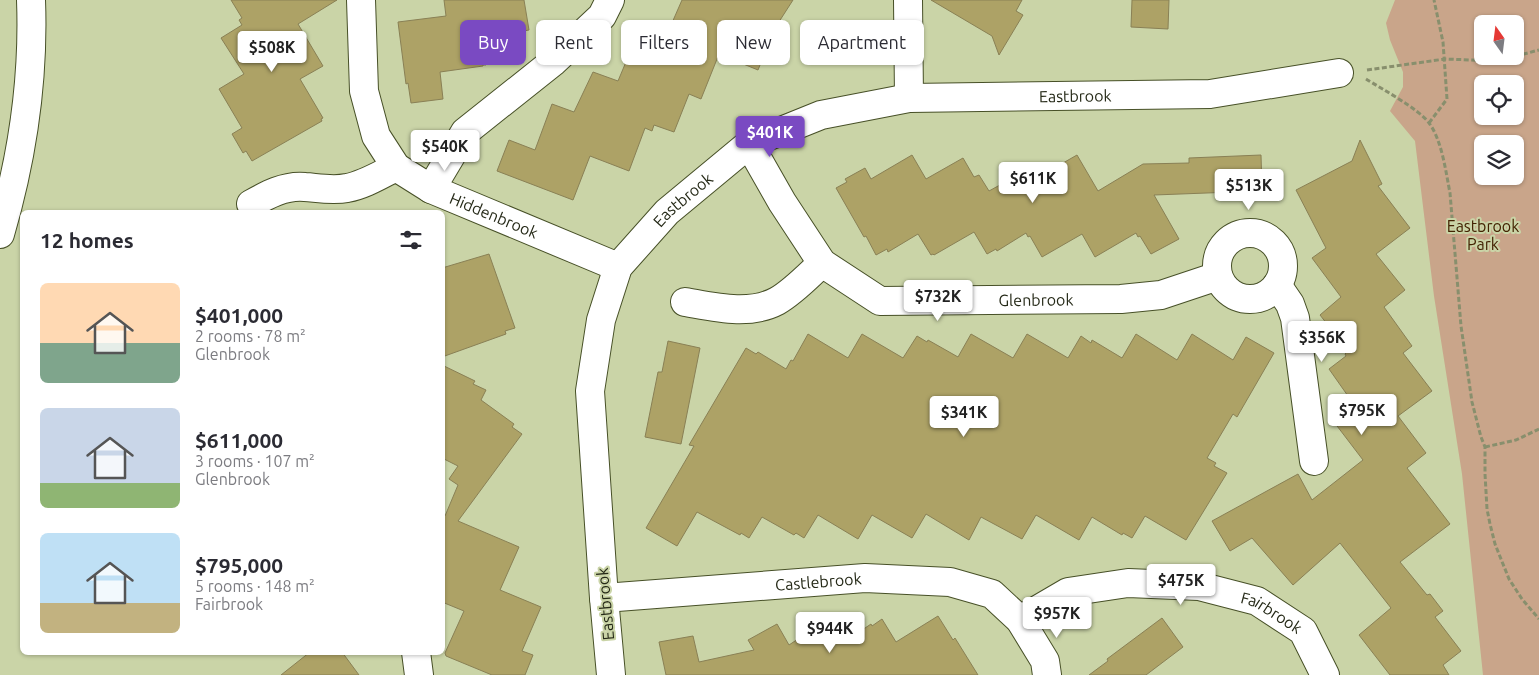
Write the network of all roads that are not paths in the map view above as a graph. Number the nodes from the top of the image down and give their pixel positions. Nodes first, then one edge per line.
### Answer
1 (30, 0) edge
2 (361, 0) edge
3 (610, 0) edge
4 (908, 0) edge
5 (1347, 72) road end
6 (909, 98) junction
7 (748, 144) junction
8 (396, 167) junction
9 (431, 189) junction
10 (251, 204) dead end
11 (0, 234) edge
12 (822, 264) junction
13 (618, 267) junction
14 (1218, 276) junction
15 (1277, 285) junction
16 (685, 302) dead end
17 (1314, 461) dead end
18 (604, 598) junction
19 (1020, 620) junction
20 (416, 655) edge
21 (419, 675) edge
22 (611, 675) edge
23 (1047, 675) edge
24 (1325, 675) edge

1 - 11 street
2 - 8 street, Hiddenbrook
3 - 9 street
4 - 6 street
5 - 6 street, Eastbrook
6 - 7 street, Eastbrook
7 - 12 street, Glenbrook
7 - 13 street, Eastbrook
8 - 9 street, Hiddenbrook
8 - 10 street
9 - 13 street, Hiddenbrook
12 - 14 street, Glenbrook
12 - 16 street
13 - 18 street, Eastbrook
14 - 15 street
14 - 15 street
15 - 17 street
18 - 19 street, Castlebrook
18 - 22 street, Eastbrook
19 - 23 street, Castlebrook
19 - 24 street, Fairbrook
20 - 21 street

